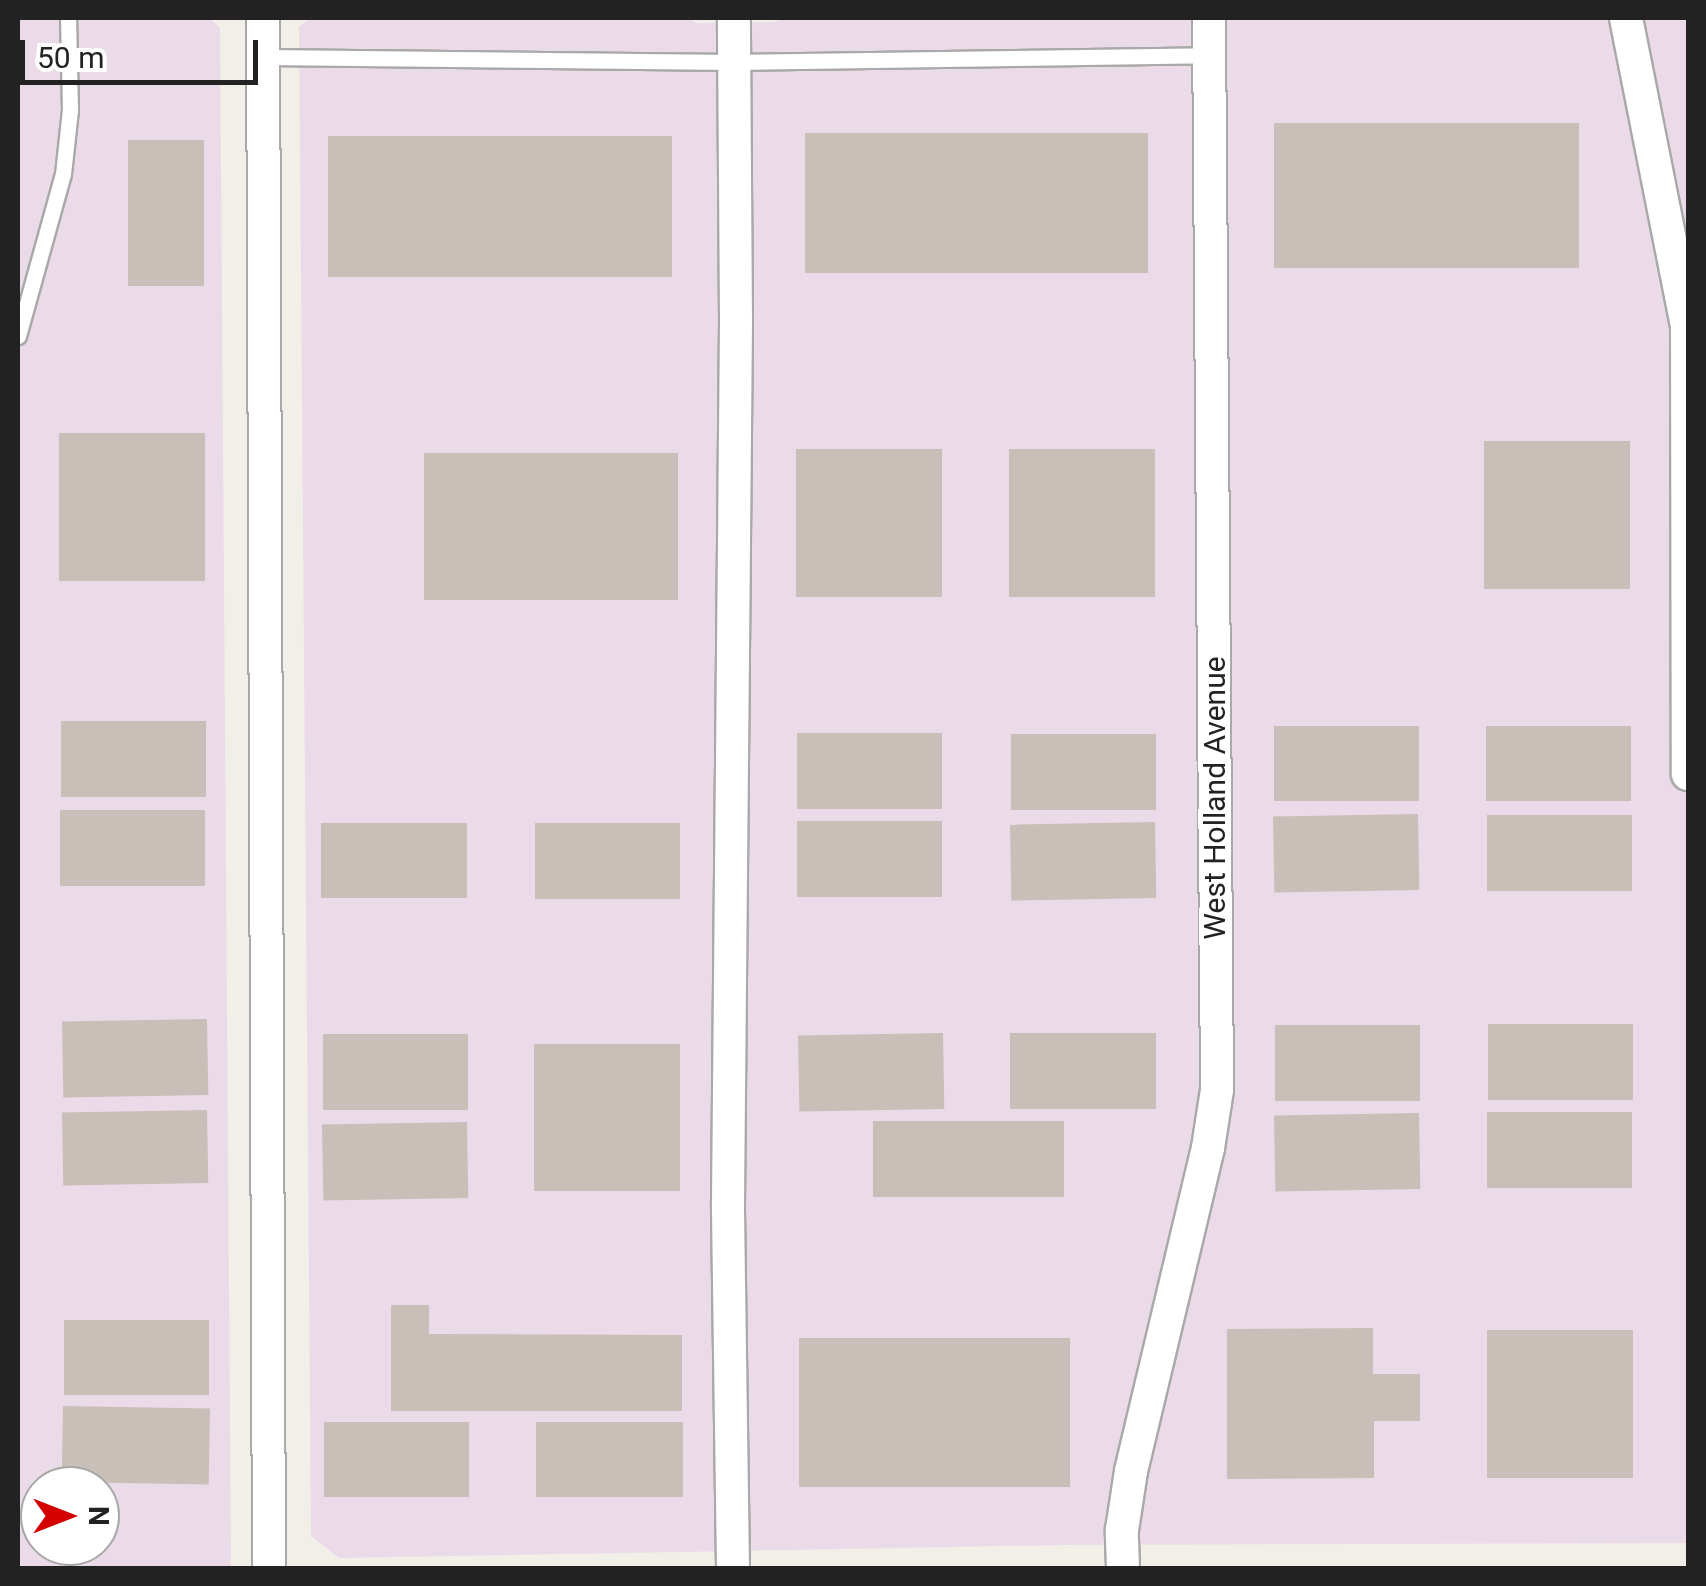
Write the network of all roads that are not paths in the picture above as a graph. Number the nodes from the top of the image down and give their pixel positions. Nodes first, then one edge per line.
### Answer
1 (68, 18) edge
2 (263, 18) edge
3 (734, 18) edge
4 (1209, 18) edge
5 (1626, 18) edge
6 (1209, 55) junction
7 (263, 57) junction
8 (734, 62) junction
9 (18, 336) edge
10 (1688, 774) edge
11 (269, 1568) edge
12 (732, 1568) edge
13 (1123, 1568) edge

1 - 9 lane
2 - 7 street
3 - 8 street
4 - 6 street, West Holland Avenue
5 - 10 street
6 - 8 lane
6 - 13 street, West Holland Avenue
7 - 8 lane
7 - 11 street
8 - 12 street

